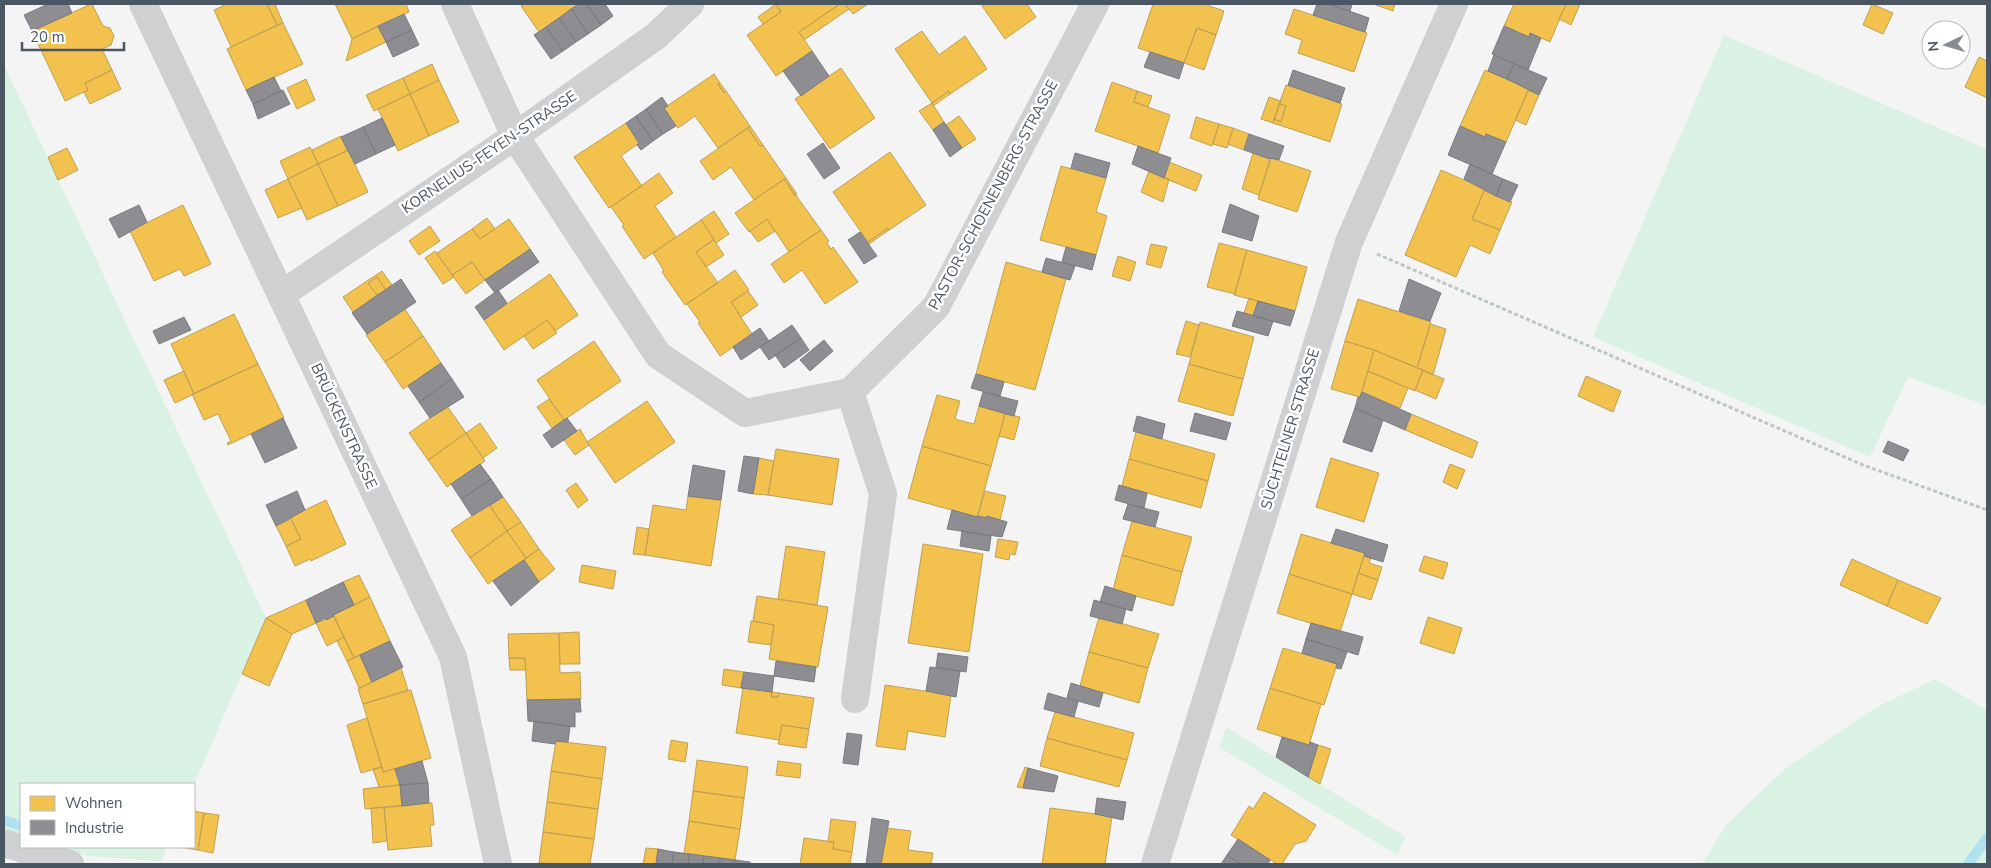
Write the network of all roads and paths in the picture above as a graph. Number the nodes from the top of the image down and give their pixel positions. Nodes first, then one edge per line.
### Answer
1 (143, 4) edge
2 (454, 4) edge
3 (690, 4) edge
4 (1095, 4) edge
5 (1454, 4) edge
6 (515, 136) junction
7 (1349, 242) junction
8 (282, 294) junction
9 (850, 392) junction
10 (1987, 510) edge
11 (855, 699) dead end
12 (4, 843) edge
13 (70, 864) edge
14 (498, 864) edge
15 (1155, 864) edge

1 - 8 street, BRÜCKENSTRASSE
2 - 6 street
3 - 6 street, KORNELIUS-FEYEN-STRASSE
4 - 9 street, PASTOR-SCHOENENBERG-STRASSE
5 - 7 street, SÜCHTELNER STRASSE
6 - 8 street, KORNELIUS-FEYEN-STRASSE
6 - 9 street
7 - 10 path
7 - 15 street, SÜCHTELNER STRASSE
8 - 14 street, BRÜCKENSTRASSE
9 - 11 street
12 - 13 street

